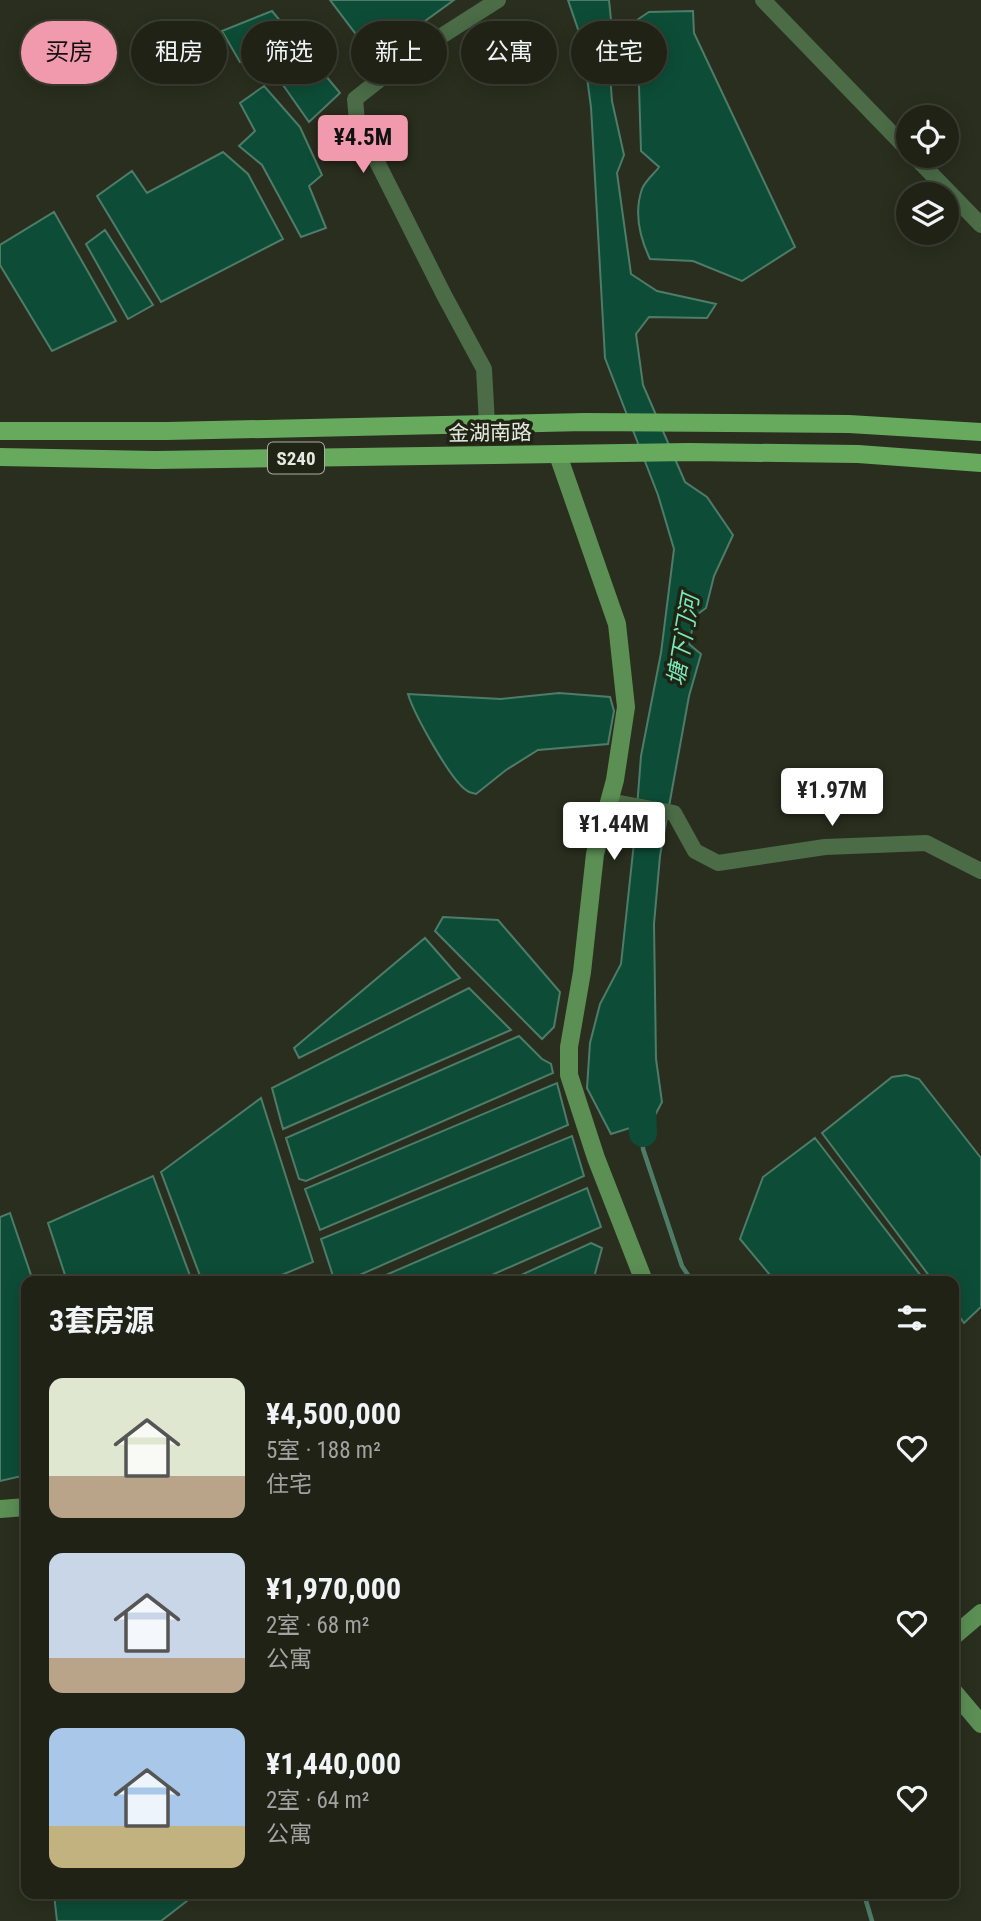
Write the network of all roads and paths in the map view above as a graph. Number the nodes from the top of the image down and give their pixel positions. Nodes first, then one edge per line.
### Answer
1 (498, 0) edge
2 (763, 0) edge
3 (896, 138) edge
4 (926, 168) edge
5 (981, 225) edge
6 (487, 424) junction
7 (0, 431) edge
8 (981, 432) edge
9 (558, 455) junction
10 (0, 457) edge
11 (981, 463) edge
12 (610, 801) junction
13 (981, 871) edge
14 (642, 1276) edge
15 (21, 1507) edge
16 (0, 1509) edge
17 (981, 1613) edge
18 (959, 1632) edge
19 (959, 1698) edge
20 (981, 1724) edge

1 - 6 street
2 - 3 street
4 - 5 street
6 - 7 main road, 金湖南路 / S240
6 - 8 main road, 金湖南路 / S240
9 - 10 main road, 金湖南路 / S240
9 - 11 main road, 金湖南路 / S240
9 - 12 street
12 - 13 street
12 - 14 street
15 - 16 street
17 - 18 street
19 - 20 street

